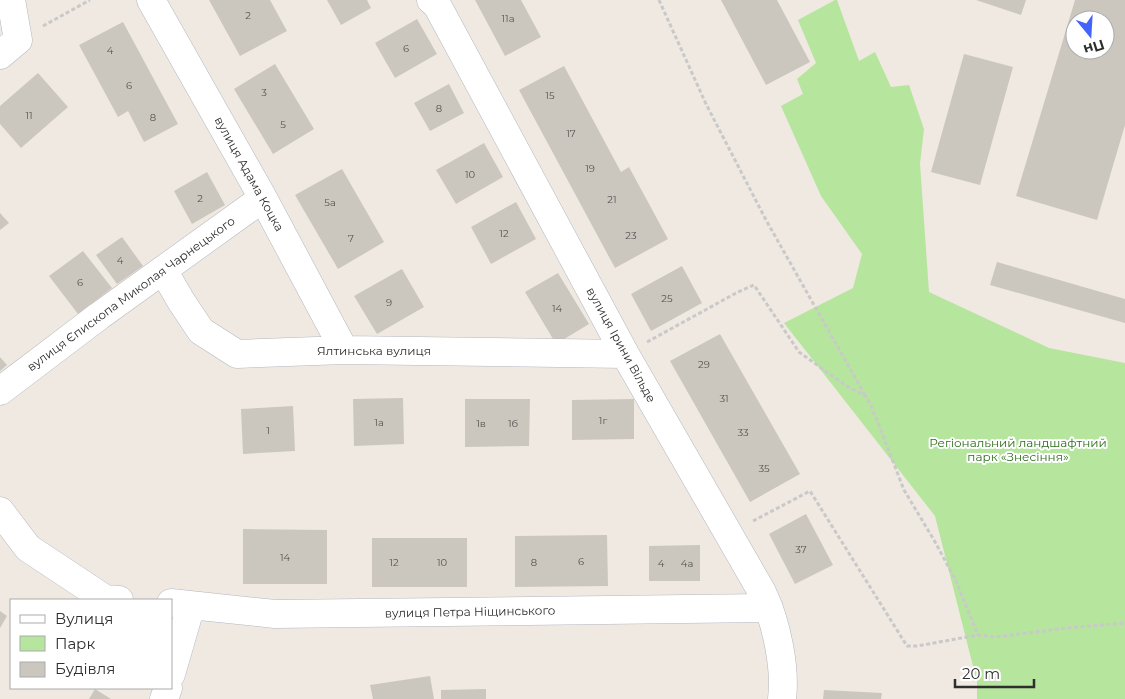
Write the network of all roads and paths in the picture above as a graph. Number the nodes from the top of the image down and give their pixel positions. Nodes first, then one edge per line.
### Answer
1 (11, 0) edge
2 (90, 0) edge
3 (151, 0) edge
4 (431, 0) edge
5 (659, 0) edge
6 (9, 47) edge
7 (263, 198) junction
8 (163, 270) junction
9 (344, 350) junction
10 (625, 354) junction
11 (0, 391) edge
12 (866, 397) junction
13 (0, 511) edge
14 (729, 534) junction
15 (106, 599) edge
16 (181, 604) edge
17 (769, 608) junction
18 (1125, 623) edge
19 (978, 635) junction
20 (172, 667) edge
21 (782, 699) edge

1 - 6 street
2 - 6 path
3 - 7 street, вулиця Адама Коцка
4 - 10 street, вулиця Ірини Вільде
5 - 12 path
7 - 8 street, вулиця Єпископа Миколая Чарнецького
7 - 9 street, вулиця Адама Коцка
8 - 9 street, Ялтинська вулиця
8 - 11 street, вулиця Єпископа Миколая Чарнецького
9 - 10 street, Ялтинська вулиця
10 - 12 path
10 - 14 street, вулиця Ірини Вільде
12 - 19 path
13 - 15 street
14 - 17 street, вулиця Ірини Вільде
14 - 19 path
16 - 17 street, вулиця Петра Ніщинського
16 - 20 street
17 - 21 street, вулиця Ірини Вільде
18 - 19 path

